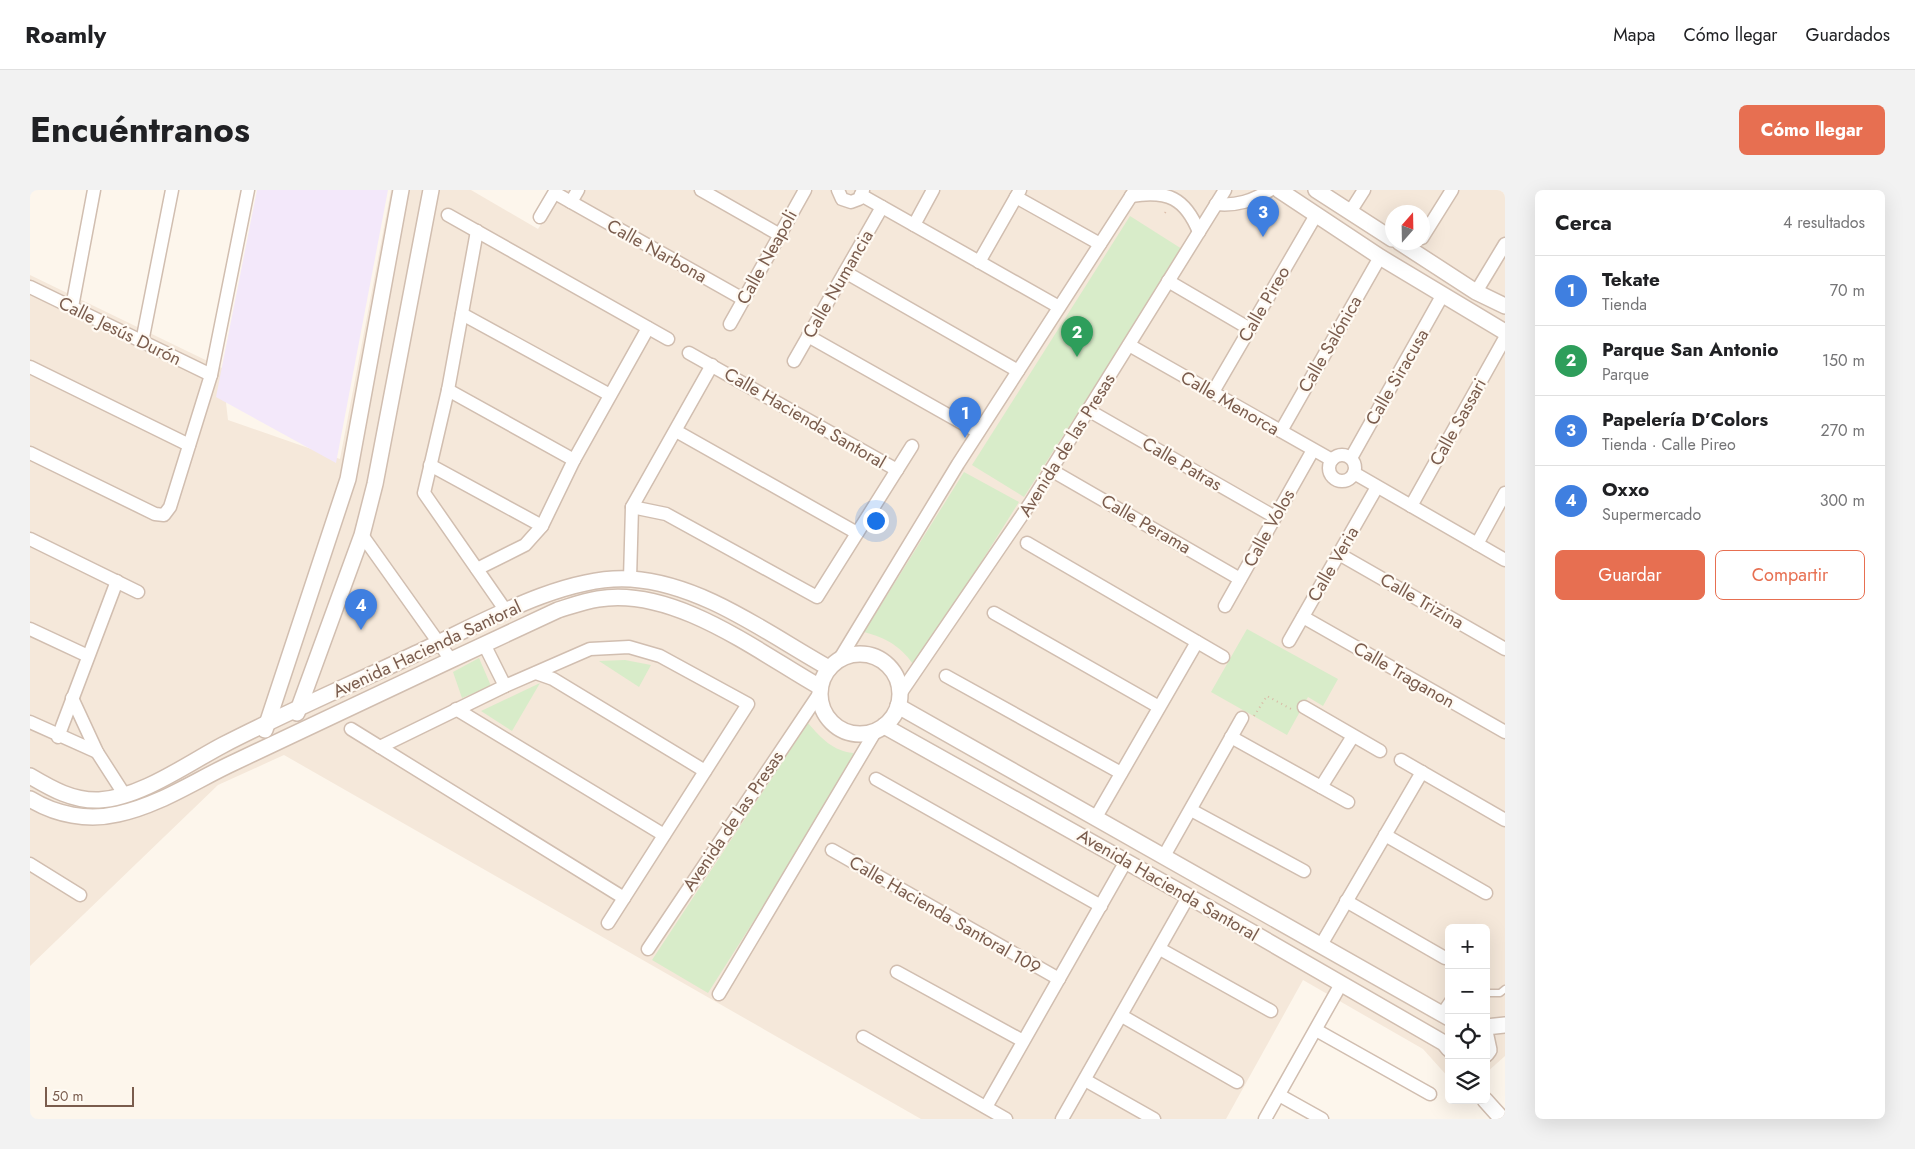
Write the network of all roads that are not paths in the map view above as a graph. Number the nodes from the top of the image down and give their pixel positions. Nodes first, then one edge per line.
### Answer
1 (94, 190) edge
2 (172, 190) edge
3 (248, 190) edge
4 (401, 190) edge
5 (431, 190) edge
6 (578, 190) edge
7 (701, 190) edge
8 (805, 190) edge
9 (838, 190) edge
10 (933, 190) edge
11 (1225, 190) edge
12 (1270, 190) edge
13 (1279, 190) edge
14 (1316, 190) edge
15 (1364, 190) edge
16 (1452, 190) edge
17 (555, 191) edge
18 (862, 193) edge
19 (1018, 193) edge
20 (1133, 193) edge
21 (571, 202) junction
22 (1216, 204) junction
23 (882, 207) junction
24 (1350, 212) junction
25 (448, 215) dead end
26 (1316, 215) junction
27 (540, 217) dead end
28 (914, 225) junction
29 (1430, 225) edge
30 (477, 232) junction
31 (1199, 232) junction
32 (1385, 234) edge
33 (780, 235) junction
34 (1100, 244) junction
35 (1505, 244) edge
36 (1421, 250) edge
37 (1380, 257) junction
38 (979, 262) junction
39 (845, 272) junction
40 (1168, 281) junction
41 (30, 287) edge
42 (1476, 292) junction
43 (1442, 296) junction
44 (744, 300) junction
45 (1505, 306) edge
46 (72, 307) junction
47 (1059, 307) junction
48 (462, 314) junction
49 (730, 324) dead end
50 (648, 328) junction
51 (1250, 329) junction
52 (1505, 332) edge
53 (808, 336) junction
54 (1505, 338) edge
55 (668, 340) dead end
56 (142, 342) junction
57 (1129, 345) junction
58 (690, 353) dead end
59 (794, 361) dead end
60 (712, 365) junction
61 (30, 367) edge
62 (1018, 371) junction
63 (211, 375) junction
64 (448, 390) junction
65 (1213, 392) junction
66 (610, 395) junction
67 (1088, 410) junction
68 (676, 431) junction
69 (1281, 431) junction
70 (978, 432) junction
71 (190, 445) junction
72 (912, 446) dead end
73 (1313, 450) junction
74 (30, 453) edge
75 (1351, 458) junction
76 (574, 460) junction
77 (1332, 460) junction
78 (430, 465) junction
79 (897, 470) junction
80 (1052, 470) junction
81 (1354, 473) junction
82 (1377, 487) junction
83 (1505, 493) edge
84 (1411, 506) junction
85 (632, 507) junction
86 (1275, 517) junction
87 (542, 526) junction
88 (858, 533) junction
89 (362, 535) junction
90 (30, 539) edge
91 (1026, 543) dead end
92 (1477, 544) junction
93 (1339, 554) junction
94 (1505, 560) edge
95 (477, 569) junction
96 (630, 579) junction
97 (1240, 579) junction
98 (116, 581) junction
99 (138, 592) dead end
100 (1225, 606) dead end
101 (506, 611) junction
102 (994, 613) dead end
103 (1303, 617) junction
104 (30, 629) edge
105 (1197, 642) junction
106 (1289, 642) dead end
107 (439, 644) junction
108 (484, 644) junction
109 (1505, 649) edge
110 (88, 656) junction
111 (1223, 657) dead end
112 (451, 660) junction
113 (834, 664) junction
114 (536, 672) junction
115 (946, 676) dead end
116 (505, 686) junction
117 (820, 691) junction
118 (72, 698) junction
119 (899, 700) junction
120 (1159, 707) junction
121 (1304, 707) road end
122 (299, 709) junction
123 (456, 709) junction
124 (1242, 718) road end
125 (30, 722) edge
126 (266, 724) junction
127 (351, 729) dead end
128 (880, 729) junction
129 (1505, 732) edge
130 (290, 736) junction
131 (1353, 736) junction
132 (58, 737) junction
133 (1231, 737) junction
134 (380, 747) junction
135 (258, 751) junction
136 (1380, 751) dead end
137 (96, 752) junction
138 (1401, 760) dead end
139 (705, 771) junction
140 (1017, 772) junction
141 (1422, 772) junction
142 (1121, 773) junction
143 (30, 776) edge
144 (876, 779) dead end
145 (1322, 787) junction
146 (1006, 793) junction
147 (124, 794) junction
148 (30, 799) edge
149 (1348, 802) dead end
150 (1191, 810) junction
151 (1096, 817) junction
152 (1505, 820) edge
153 (664, 835) junction
154 (1385, 835) junction
155 (832, 850) dead end
156 (1164, 856) junction
157 (1126, 861) junction
158 (30, 864) edge
159 (1304, 871) dead end
160 (1486, 893) dead end
161 (80, 894) dead end
162 (1188, 897) junction
163 (624, 898) junction
164 (1346, 901) junction
165 (1101, 906) junction
166 (1274, 918) junction
167 (608, 923) dead end
168 (1264, 940) junction
169 (1321, 945) junction
170 (648, 948) dead end
171 (1160, 949) junction
172 (1445, 958) dead end
173 (897, 972) dead end
174 (1059, 979) junction
175 (1342, 984) junction
176 (1505, 989) edge
177 (1490, 993) edge
178 (719, 994) dead end
179 (1271, 1012) dead end
180 (1444, 1015) edge
181 (1122, 1016) junction
182 (1505, 1024) edge
183 (1490, 1026) edge
184 (1316, 1030) junction
185 (863, 1037) dead end
186 (1023, 1041) junction
187 (1445, 1044) edge
188 (1086, 1080) junction
189 (1237, 1082) dead end
190 (1430, 1094) dead end
191 (1279, 1095) junction
192 (1489, 1104) edge
193 (986, 1107) junction
194 (1006, 1119) edge
195 (1062, 1119) edge
196 (1154, 1119) edge
197 (1265, 1119) edge
198 (1322, 1119) edge
199 (1502, 1119) edge

1 - 46 street
2 - 56 street
3 - 63 street
4 - 126 street
5 - 89 street
6 - 21 street
7 - 33 street
8 - 33 street, Calle Neapoli
9 - 18 street
10 - 28 street
11 - 22 street, Avenida de las Presas
12 - 22 street
13 - 26 street
14 - 24 street
15 - 24 street
16 - 29 street
17 - 21 street, Calle Narbona
17 - 27 street
18 - 23 street
19 - 34 street
19 - 38 street
20 - 31 street
20 - 34 street
21 - 44 street, Calle Narbona
22 - 31 street, Avenida de las Presas
23 - 28 street
23 - 39 street, Calle Numancia
24 - 32 street
25 - 30 street
26 - 37 street
26 - 51 street, Calle Pireo
28 - 38 street
30 - 48 street
30 - 50 street
31 - 40 street, Avenida de las Presas
33 - 44 street, Calle Neapoli
34 - 47 street
35 - 42 street
36 - 42 street
37 - 43 street
37 - 69 street, Calle Salónica
38 - 47 street
39 - 53 street, Calle Numancia
39 - 62 street
40 - 51 street
40 - 57 street, Avenida de las Presas
41 - 46 street, Calle Jesús Durón
42 - 45 street
43 - 52 street
43 - 75 street, Calle Siracusa
44 - 49 street, Calle Neapoli
46 - 56 street, Calle Jesús Durón
47 - 62 street
48 - 64 street
48 - 66 street
50 - 55 street
50 - 66 street
51 - 65 street, Calle Pireo
53 - 59 street, Calle Numancia
53 - 70 street
54 - 84 street, Calle Sassari
56 - 63 street, Calle Jesús Durón
57 - 65 street, Calle Menorca
57 - 67 street, Avenida de las Presas
58 - 60 street, Calle Hacienda Santoral
60 - 68 street, Calle Hacienda Santoral
60 - 79 street, Calle Hacienda Santoral
61 - 71 street
62 - 70 street
63 - 71 street
64 - 76 street
64 - 78 street
65 - 69 street, Calle Menorca
66 - 76 street
67 - 80 street, Avenida de las Presas
67 - 86 street, Calle Patras
68 - 85 street, Calle Hacienda Santoral
68 - 88 street
69 - 73 street, Calle Menorca
70 - 113 street
71 - 74 street
72 - 79 street, Calle Hacienda Santoral
73 - 77 street, Calle Menorca
73 - 86 street, Calle Volos
75 - 77 street
75 - 81 street
76 - 87 street
77 - 81 street
78 - 87 street
78 - 95 street
79 - 88 street, Calle Hacienda Santoral
80 - 97 street, Calle Perama
80 - 119 street, Avenida de las Presas
81 - 82 street
82 - 84 street
82 - 93 street, Calle Veria
83 - 92 street
84 - 92 street
85 - 88 street, Calle Hacienda Santoral
85 - 96 street, Calle Hacienda Santoral
86 - 97 street, Calle Volos
87 - 95 street
89 - 107 street
89 - 122 street
90 - 98 street
91 - 105 street
92 - 94 street
93 - 103 street, Calle Veria
93 - 109 street, Calle Trizina
95 - 101 street
96 - 101 street, Avenida Hacienda Santoral
96 - 113 street, Avenida Hacienda Santoral
97 - 100 street, Calle Volos
98 - 99 street
98 - 110 street
101 - 107 street, Avenida Hacienda Santoral
102 - 120 street
103 - 106 street, Calle Veria
103 - 129 street, Calle Traganon
104 - 110 street
105 - 111 street
105 - 120 street
107 - 112 street
107 - 122 street, Avenida Hacienda Santoral
108 - 112 street, Avenida Hacienda Santoral
108 - 116 street
108 - 117 street, Avenida Hacienda Santoral
110 - 118 street
112 - 130 street, Avenida Hacienda Santoral
113 - 117 street
113 - 119 street
114 - 116 street
114 - 139 street
114 - 139 street
115 - 142 street
116 - 123 street
117 - 128 street
117 - 170 street, Avenida de las Presas
118 - 132 street
118 - 137 street
119 - 128 street
119 - 140 street, Avenida Hacienda Santoral
120 - 142 street
121 - 131 street
122 - 126 street, Avenida Hacienda Santoral
122 - 130 street
123 - 134 street
123 - 153 street
124 - 133 street
125 - 132 street
126 - 135 street
126 - 147 street, Avenida Hacienda Santoral
127 - 134 street
128 - 146 street, Avenida Hacienda Santoral
128 - 178 street
130 - 135 street, Avenida Hacienda Santoral
131 - 136 street
131 - 145 street
132 - 137 street
133 - 145 street
133 - 150 street
134 - 163 street
135 - 148 street, Avenida Hacienda Santoral
137 - 147 street
138 - 141 street
139 - 153 street
140 - 146 street
140 - 151 street, Avenida Hacienda Santoral
141 - 152 street
141 - 154 street
142 - 151 street
143 - 147 street, Avenida Hacienda Santoral
144 - 165 street
145 - 149 street
146 - 157 street, Avenida Hacienda Santoral
150 - 156 street
150 - 159 street
151 - 156 street, Avenida Hacienda Santoral
153 - 163 street
154 - 160 street
154 - 164 street
155 - 174 street, Calle Hacienda Santoral 109
156 - 166 street, Avenida Hacienda Santoral
157 - 162 street, Avenida Hacienda Santoral
157 - 165 street, Calle Hacienda Santoral 109
158 - 161 street
162 - 168 street, Avenida Hacienda Santoral
162 - 171 street
163 - 167 street
164 - 169 street
164 - 172 street
165 - 174 street, Calle Hacienda Santoral 109
166 - 168 street
166 - 169 street, Avenida Hacienda Santoral
168 - 175 street, Avenida Hacienda Santoral
169 - 180 street, Avenida Hacienda Santoral
171 - 179 street
171 - 181 street
173 - 186 street
174 - 186 street, Calle Hacienda Santoral 109
175 - 184 street
175 - 187 street, Avenida Hacienda Santoral
176 - 177 lane
181 - 188 street
181 - 189 street
182 - 183 street
184 - 190 street
184 - 191 street
185 - 193 street
186 - 193 street, Calle Hacienda Santoral 109
188 - 195 street
188 - 196 street
191 - 197 street
191 - 198 street
192 - 199 street
193 - 194 street

